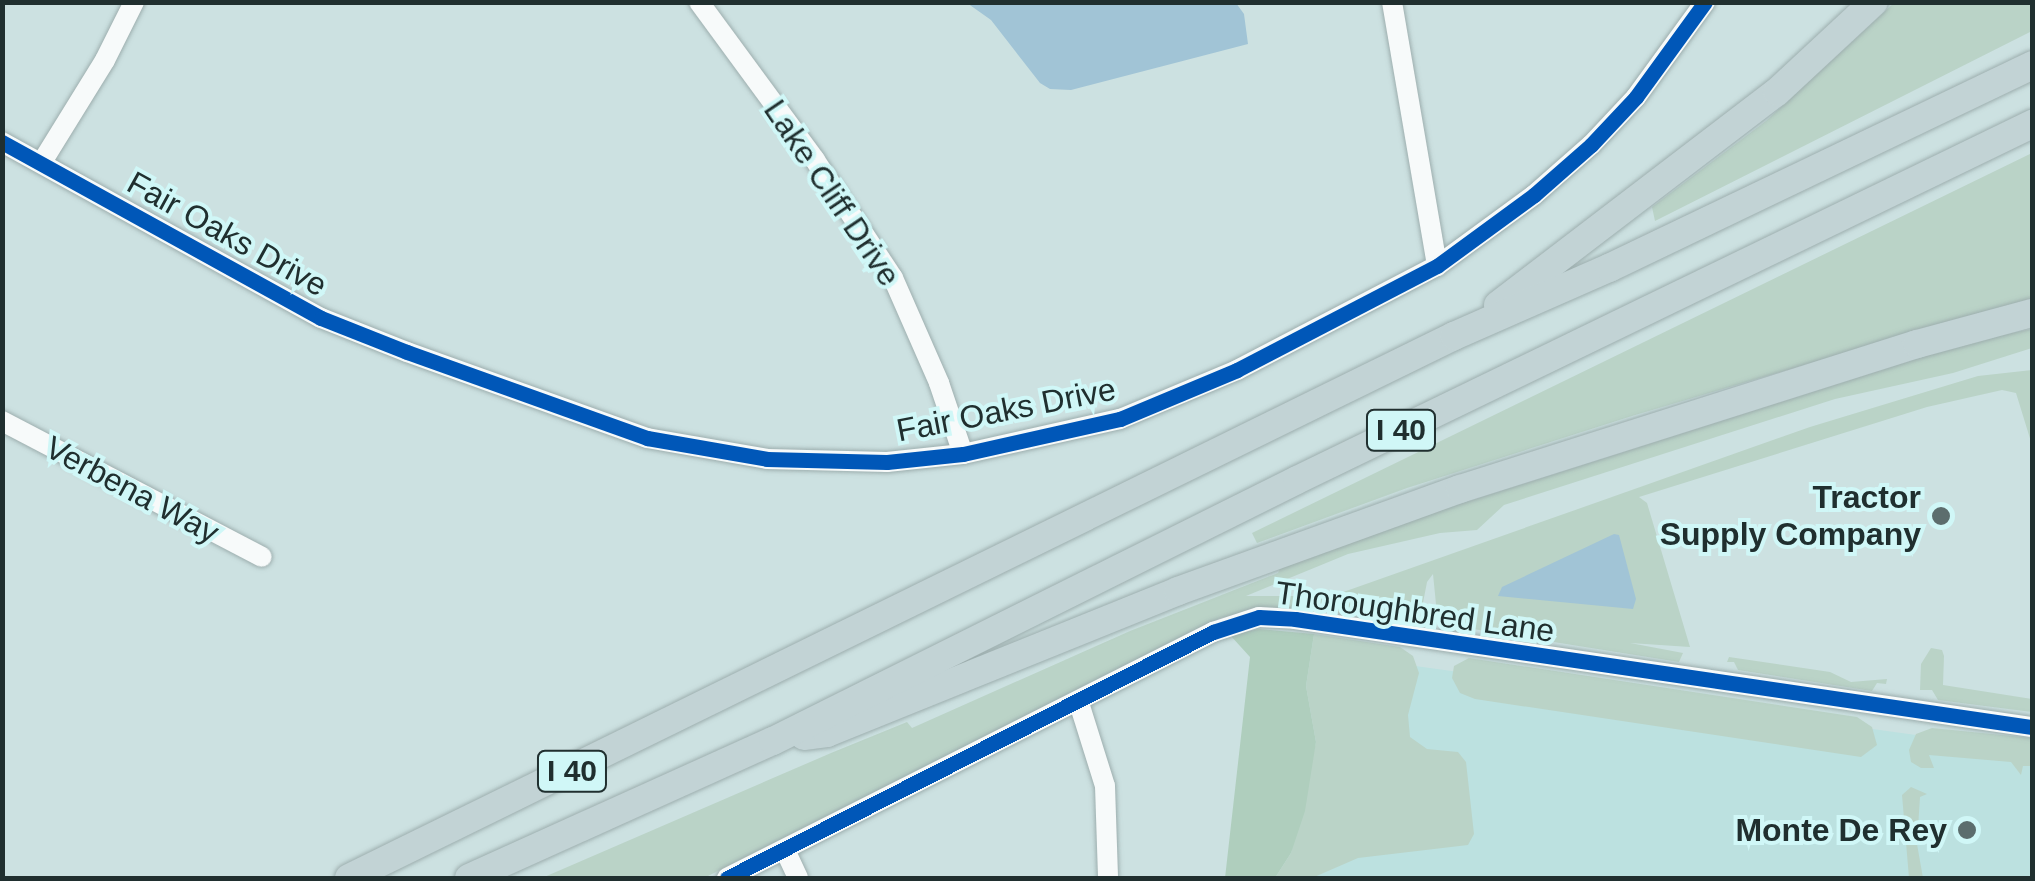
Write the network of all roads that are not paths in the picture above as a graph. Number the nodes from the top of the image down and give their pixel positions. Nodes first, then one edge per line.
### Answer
1 (134, 2) edge
2 (699, 2) edge
3 (1392, 2) edge
4 (1705, 2) edge
5 (1874, 2) edge
6 (2032, 65) edge
7 (2032, 124) edge
8 (2, 142) edge
9 (42, 162) junction
10 (1437, 266) junction
11 (2032, 313) edge
12 (1454, 336) junction
13 (2, 422) edge
14 (962, 454) junction
15 (262, 557) dead end
16 (1079, 702) junction
17 (2032, 728) edge
18 (773, 741) junction
19 (785, 850) junction
20 (349, 878) edge
21 (470, 878) edge
22 (727, 878) edge
23 (798, 878) edge
24 (1108, 878) edge

1 - 9 street
2 - 14 street, Lake Cliff Drive
3 - 10 street
4 - 10 street, Fair Oaks Drive
5 - 12 highway
6 - 12 highway, I 40
7 - 18 highway, I 40
8 - 9 street, Fair Oaks Drive
9 - 14 street, Fair Oaks Drive
10 - 14 street, Fair Oaks Drive
11 - 18 highway
12 - 20 highway, I 40
13 - 15 street, Verbena Way
16 - 17 street, Thoroughbred Lane
16 - 19 street, Thoroughbred Lane
16 - 24 street
18 - 21 highway, I 40
19 - 22 street, Thoroughbred Lane
19 - 23 street

